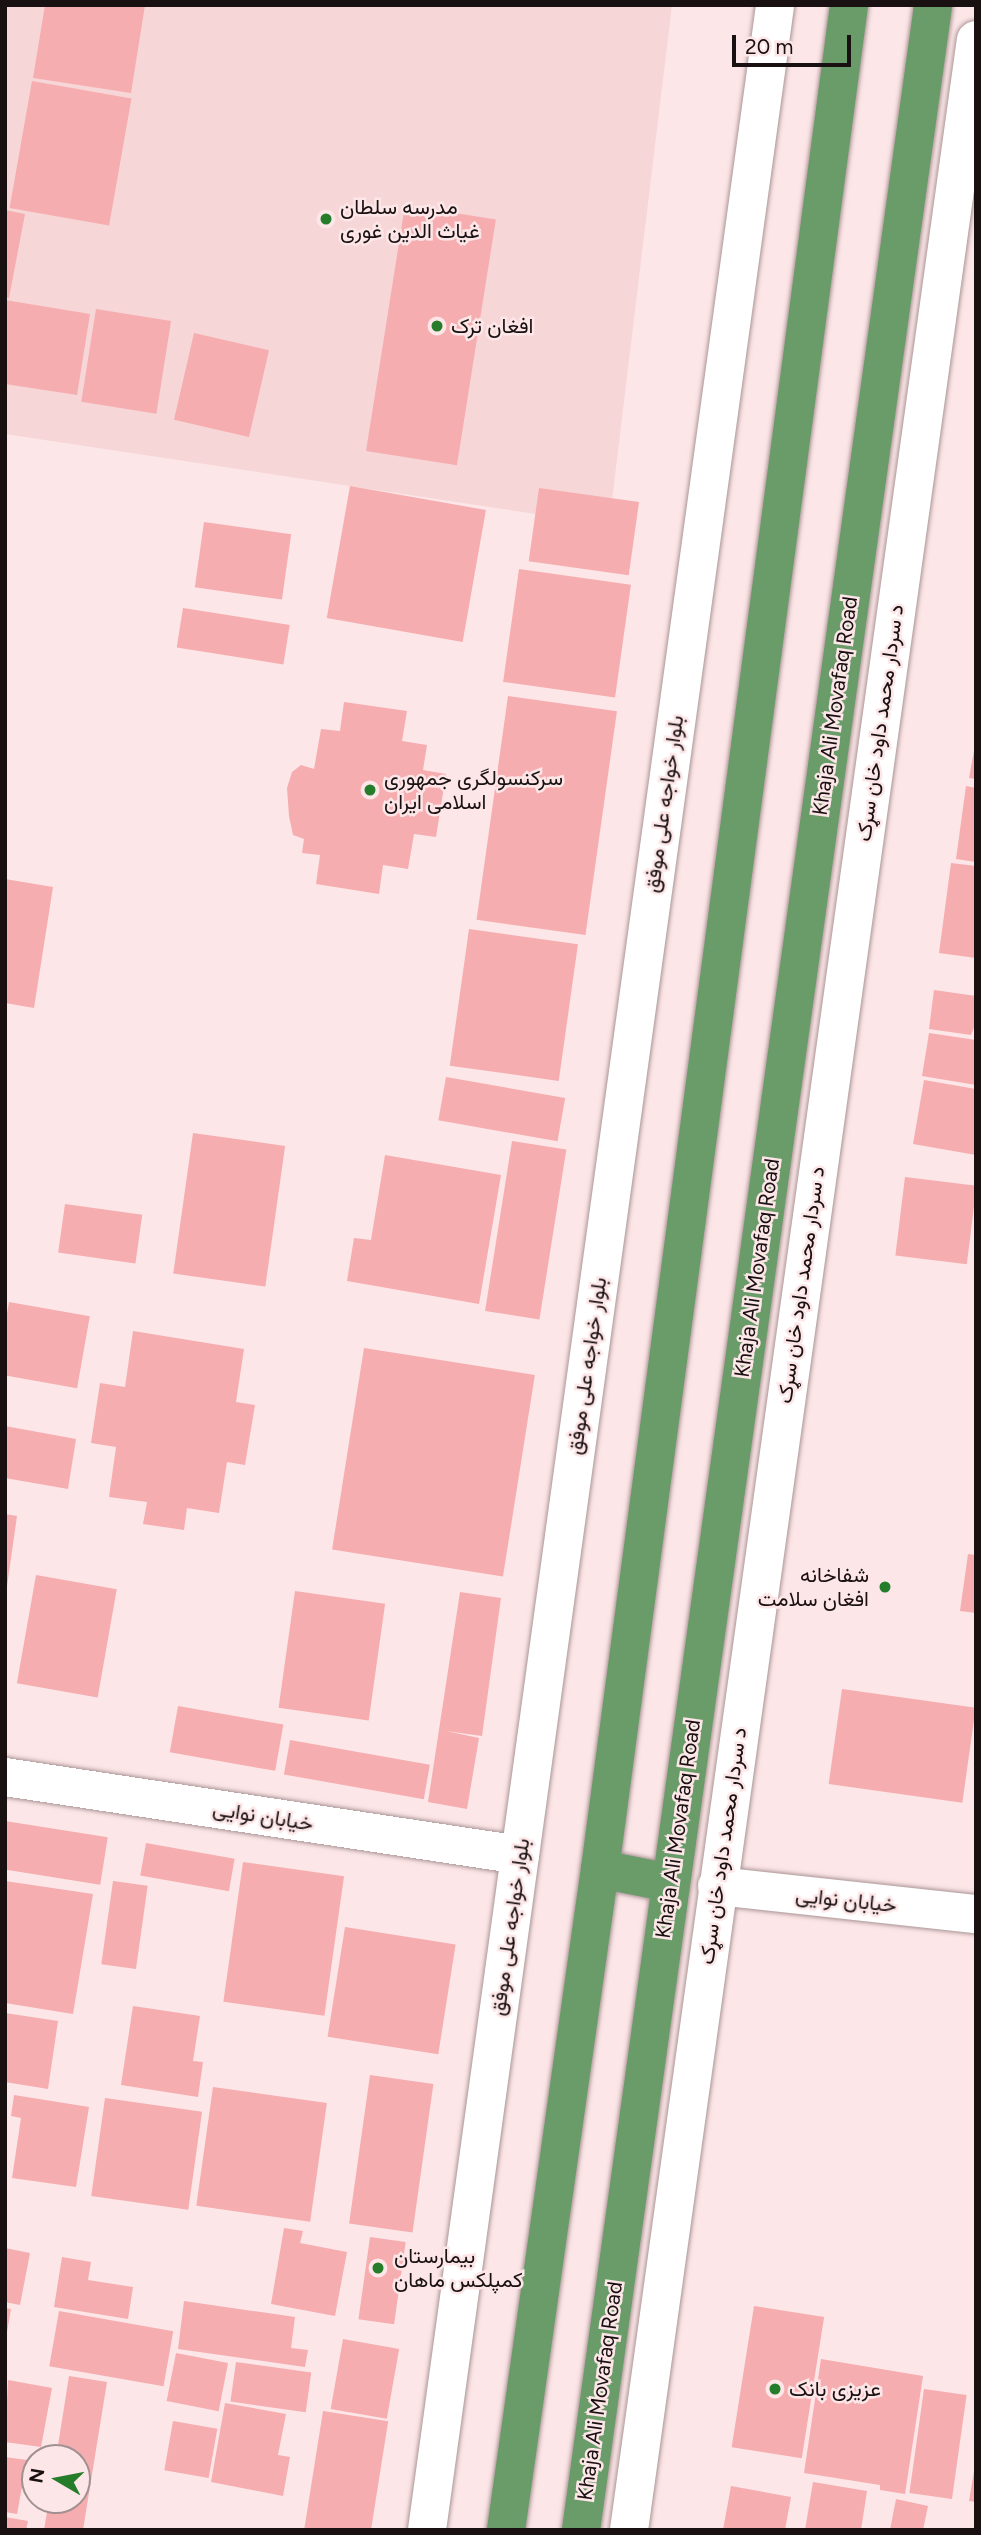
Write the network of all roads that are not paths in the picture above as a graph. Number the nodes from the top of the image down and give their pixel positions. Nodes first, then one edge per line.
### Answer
1 (775, 5) edge
2 (849, 5) edge
3 (933, 5) edge
4 (976, 40) edge
5 (5, 1777) edge
6 (520, 1855) junction
7 (600, 1869) junction
8 (671, 1883) junction
9 (717, 1886) junction
10 (976, 1914) edge
11 (427, 2530) edge
12 (506, 2530) edge
13 (580, 2530) edge
14 (629, 2530) edge

1 - 6 street, بلوار خواجه علی موفق
2 - 7 highway
3 - 8 highway, Khaja Ali Movafaq Road
4 - 9 street, د سردار محمد داود خان سړک
5 - 6 street, خیابان نوایی
6 - 11 street, بلوار خواجه علی موفق
7 - 8 highway
7 - 12 highway
8 - 13 highway, Khaja Ali Movafaq Road
9 - 10 street, خیابان نوایی
9 - 14 street, د سردار محمد داود خان سړک

